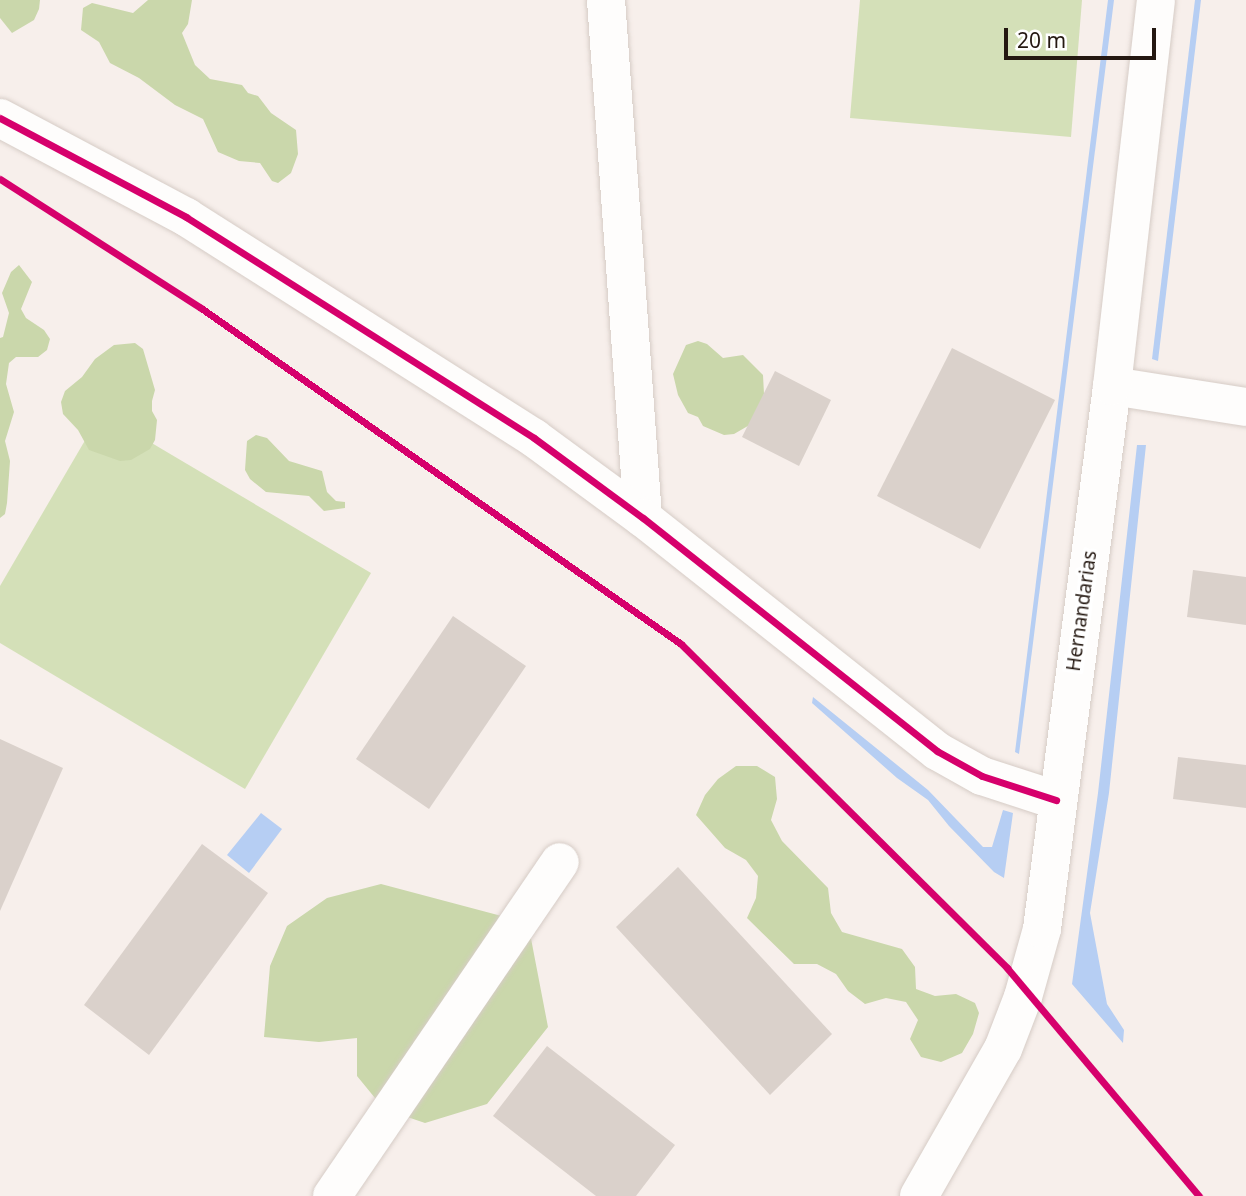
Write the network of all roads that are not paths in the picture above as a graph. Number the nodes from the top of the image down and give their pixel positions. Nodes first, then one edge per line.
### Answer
1 (606, 0) edge
2 (1156, 0) edge
3 (0, 118) edge
4 (1112, 386) junction
5 (1246, 407) edge
6 (643, 518) junction
7 (1056, 800) junction
8 (560, 862) dead end
9 (332, 1196) edge
10 (919, 1196) edge

1 - 6 street
2 - 4 street, Hernandarias
3 - 6 street
4 - 5 street
4 - 7 street, Hernandarias
6 - 7 street
7 - 10 street, Hernandarias
8 - 9 street

